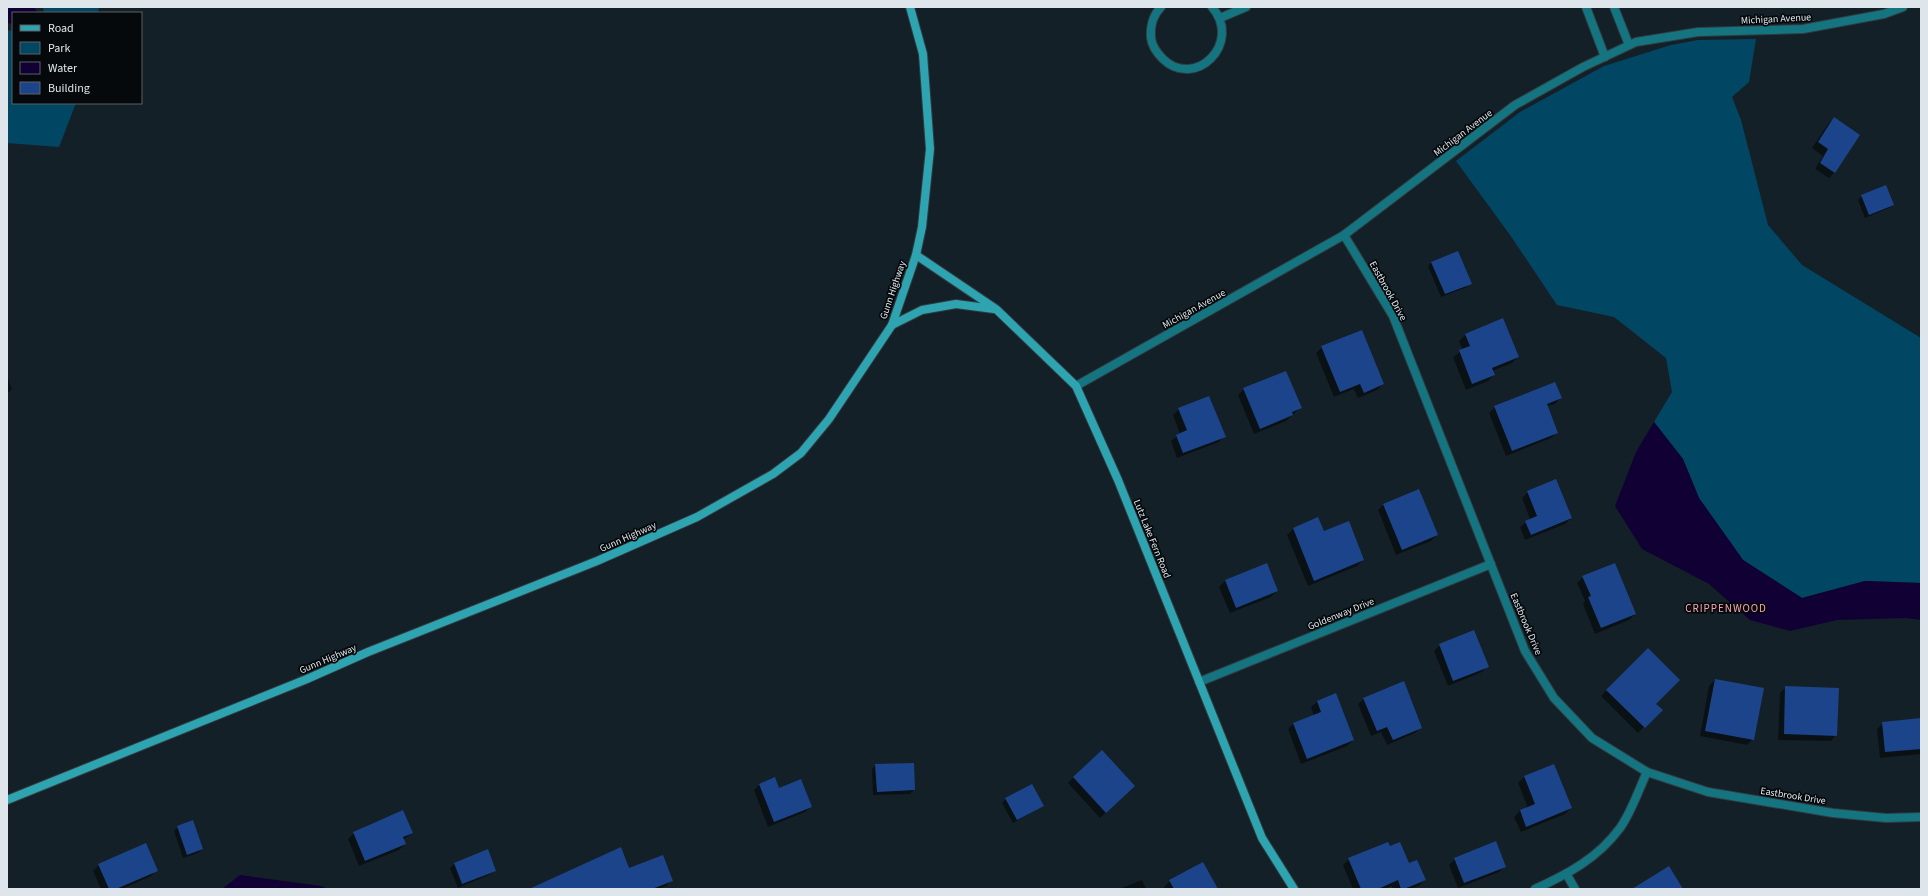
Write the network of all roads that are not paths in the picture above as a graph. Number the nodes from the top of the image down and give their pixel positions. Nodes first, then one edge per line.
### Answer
1 (910, 7) edge
2 (1161, 7) edge
3 (1212, 7) edge
4 (1246, 7) edge
5 (1586, 7) edge
6 (1614, 7) edge
7 (1903, 7) edge
8 (1220, 18) junction
9 (1629, 45) junction
10 (1605, 56) junction
11 (1344, 236) junction
12 (916, 255) junction
13 (996, 310) junction
14 (892, 326) junction
15 (1076, 386) junction
16 (1491, 564) junction
17 (1198, 682) junction
18 (1647, 772) junction
19 (7, 800) edge
20 (1921, 817) edge
21 (1567, 875) junction
22 (1294, 889) edge
23 (1535, 889) edge
24 (1575, 889) edge

1 - 12 main road, Gunn Highway
2 - 8 street
3 - 8 street
4 - 8 street
5 - 10 street
6 - 9 street
7 - 9 street, Michigan Avenue
9 - 10 street, Michigan Avenue
10 - 11 street, Michigan Avenue
11 - 15 street, Michigan Avenue
11 - 16 street, Eastbrook Drive
12 - 13 main road, Lutz Lake Fern Road
12 - 14 main road, Gunn Highway
13 - 14 main road
13 - 15 main road, Lutz Lake Fern Road
14 - 19 main road, Gunn Highway
15 - 17 main road, Lutz Lake Fern Road
16 - 17 street, Goldenway Drive
16 - 18 street, Eastbrook Drive
17 - 22 main road, Lutz Lake Fern Road
18 - 20 street, Eastbrook Drive
18 - 21 street
21 - 23 street
21 - 24 street

